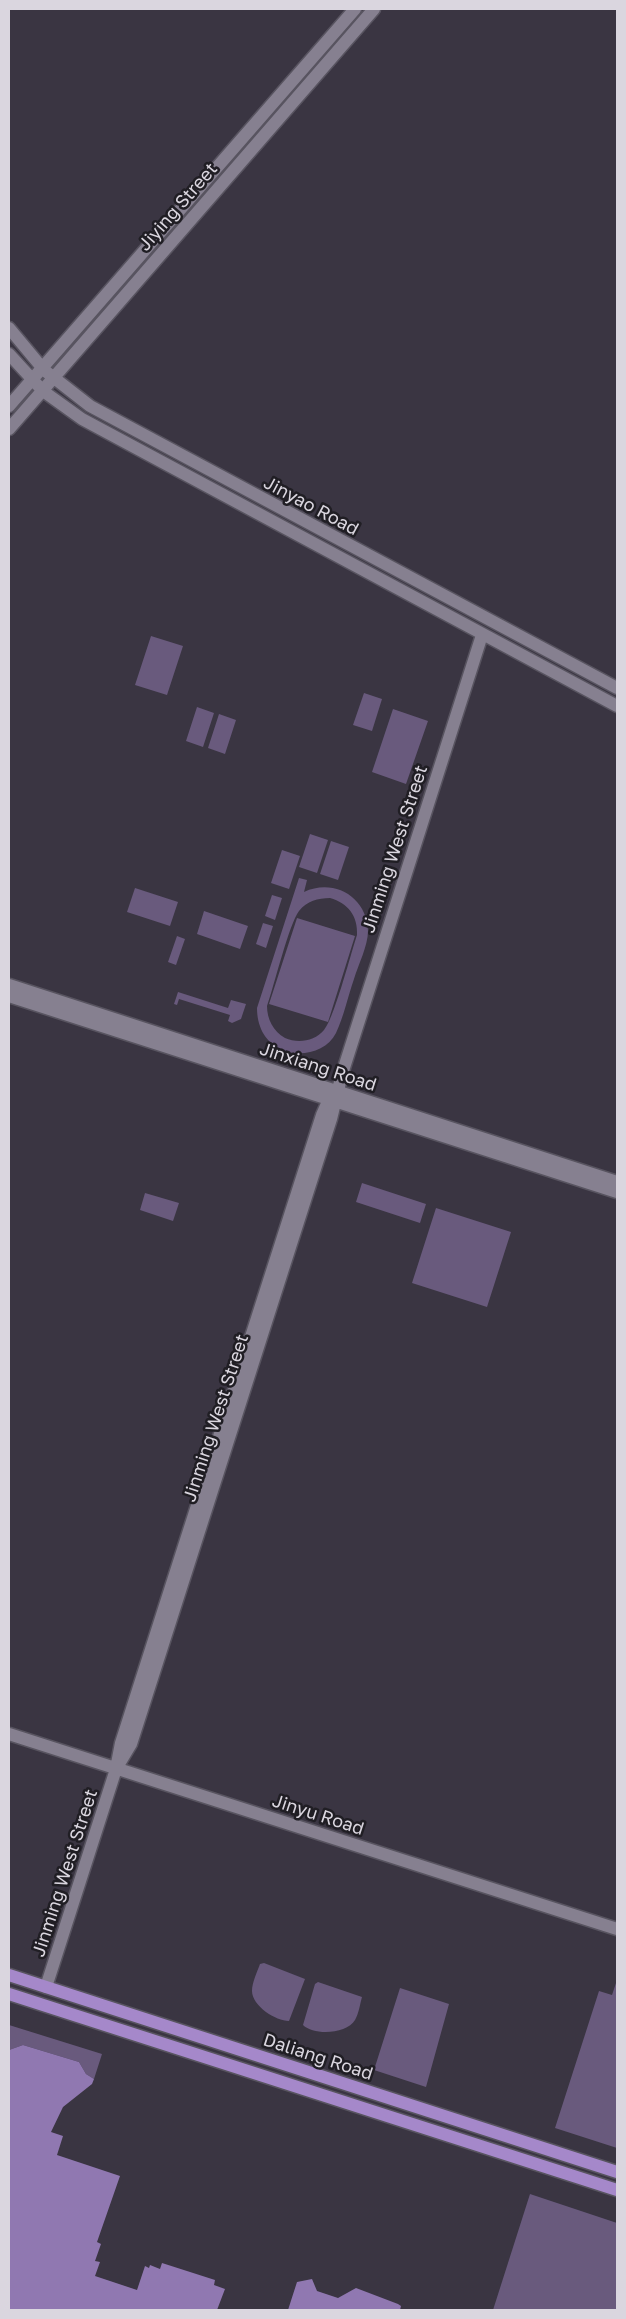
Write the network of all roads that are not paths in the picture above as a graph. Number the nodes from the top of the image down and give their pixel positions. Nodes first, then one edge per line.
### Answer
1 (355, 9) edge
2 (374, 9) edge
3 (9, 328) edge
4 (9, 354) edge
5 (42, 368) junction
6 (52, 378) junction
7 (31, 380) junction
8 (42, 390) junction
9 (9, 406) edge
10 (9, 428) edge
11 (482, 635) junction
12 (617, 688) edge
13 (617, 706) edge
14 (9, 985) edge
15 (9, 996) edge
16 (334, 1095) junction
17 (617, 1182) edge
18 (617, 1192) edge
19 (9, 1734) edge
20 (116, 1769) junction
21 (617, 1930) edge
22 (9, 1975) edge
23 (46, 1987) junction
24 (9, 1994) edge
25 (617, 2172) edge
26 (617, 2190) edge

1 - 5 street, Jiying Street
2 - 6 street, Jiying Street
3 - 5 street, Jinyao Road
4 - 7 street, Jinyao Road
5 - 6 street, Jinyao Road
5 - 7 street, Jiying Street
6 - 8 street, Jiying Street
6 - 12 street, Jinyao Road
7 - 8 street, Jinyao Road
7 - 9 street, Jiying Street
8 - 10 street, Jiying Street
8 - 11 street, Jinyao Road
11 - 13 street, Jinyao Road
11 - 16 street, Jinming West Street
14 - 16 street, Jinxiang Road
15 - 16 street, Jinxiang Road
16 - 17 street, Jinxiang Road
16 - 18 street, Jinxiang Road
16 - 20 street, Jinming West Street
19 - 20 street, Jinyu Road
20 - 21 street, Jinyu Road
20 - 23 street, Jinming West Street
22 - 23 main road, Daliang Road
23 - 25 main road, Daliang Road
24 - 26 main road, Daliang Road

